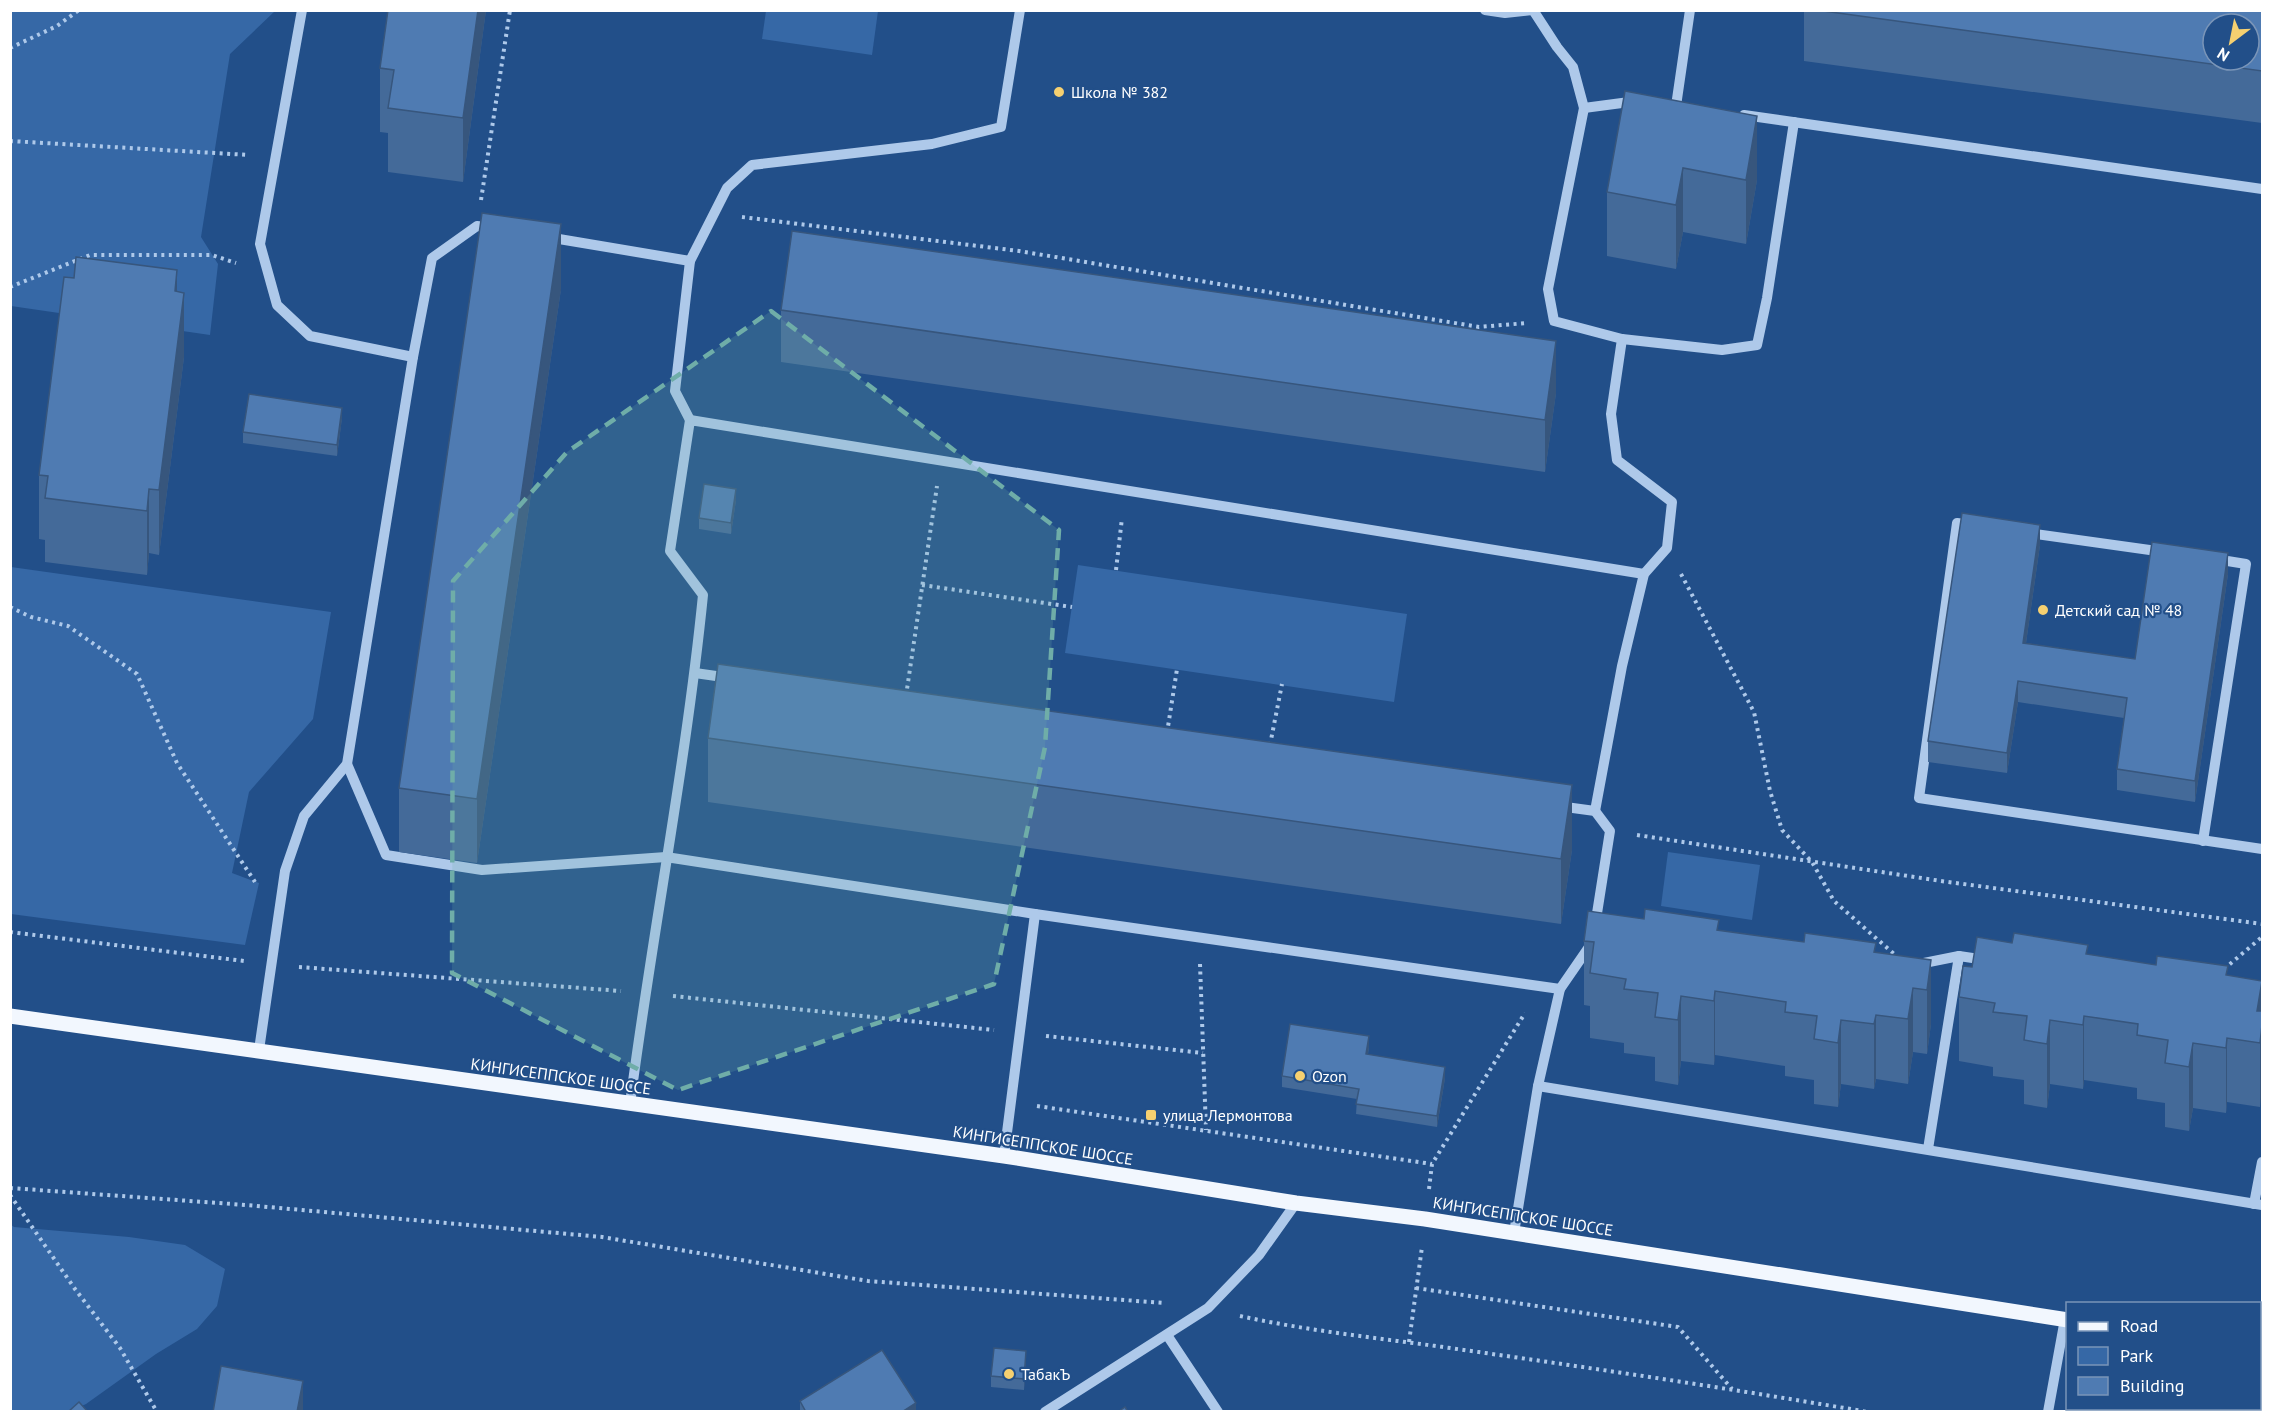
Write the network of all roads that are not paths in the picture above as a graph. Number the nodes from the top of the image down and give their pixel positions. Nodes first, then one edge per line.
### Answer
1 (303, 10) edge
2 (1020, 10) edge
3 (1485, 10) edge
4 (1533, 10) edge
5 (1690, 10) edge
6 (1644, 102) edge
7 (1688, 107) edge
8 (1584, 108) junction
9 (1735, 114) edge
10 (1794, 122) junction
11 (2262, 189) edge
12 (501, 230) edge
13 (536, 236) edge
14 (690, 261) junction
15 (1622, 339) junction
16 (413, 357) junction
17 (690, 420) junction
18 (1980, 526) edge
19 (2015, 531) edge
20 (2177, 554) edge
21 (2200, 557) edge
22 (1644, 574) junction
23 (695, 672) junction
24 (742, 680) edge
25 (347, 764) junction
26 (1548, 804) edge
27 (1595, 811) junction
28 (2203, 841) junction
29 (2262, 849) edge
30 (666, 857) junction
31 (1035, 914) junction
32 (1594, 928) junction
33 (1606, 929) edge
34 (1959, 956) junction
35 (1994, 961) edge
36 (1908, 966) edge
37 (1560, 989) junction
38 (10, 1016) edge
39 (260, 1050) junction
40 (1538, 1086) junction
41 (630, 1104) junction
42 (1928, 1149) junction
43 (1004, 1156) junction
44 (2262, 1162) edge
45 (1296, 1203) junction
46 (2258, 1204) edge
47 (1514, 1233) junction
48 (2066, 1319) edge
49 (1167, 1335) junction
50 (1045, 1412) edge
51 (1218, 1412) edge
52 (2048, 1412) edge

1 - 16 street
2 - 14 street
3 - 4 street
4 - 8 street
5 - 7 street
6 - 8 street
8 - 15 street
9 - 10 street
10 - 11 street
10 - 15 street
12 - 16 street
13 - 14 street
14 - 17 street
15 - 22 street
16 - 25 street
17 - 22 street
17 - 23 street
18 - 28 street
19 - 20 street
21 - 28 street
22 - 27 street
23 - 24 street
23 - 30 street
25 - 30 street
25 - 39 street
26 - 27 street
27 - 32 street
28 - 29 street
30 - 31 street
30 - 41 street
31 - 37 street
31 - 43 street
32 - 33 street
32 - 37 street
34 - 35 street
34 - 36 street
34 - 42 street
37 - 40 street
38 - 39 main road, КИНГИСЕППСКОЕ ШОССЕ
39 - 41 main road, КИНГИСЕППСКОЕ ШОССЕ
40 - 42 street
40 - 47 street
41 - 43 main road, КИНГИСЕППСКОЕ ШОССЕ
42 - 46 street
43 - 45 main road, КИНГИСЕППСКОЕ ШОССЕ
44 - 46 street
45 - 47 main road, КИНГИСЕППСКОЕ ШОССЕ
45 - 49 street
47 - 48 main road, КИНГИСЕППСКОЕ ШОССЕ
48 - 52 street
49 - 50 street
49 - 51 street

